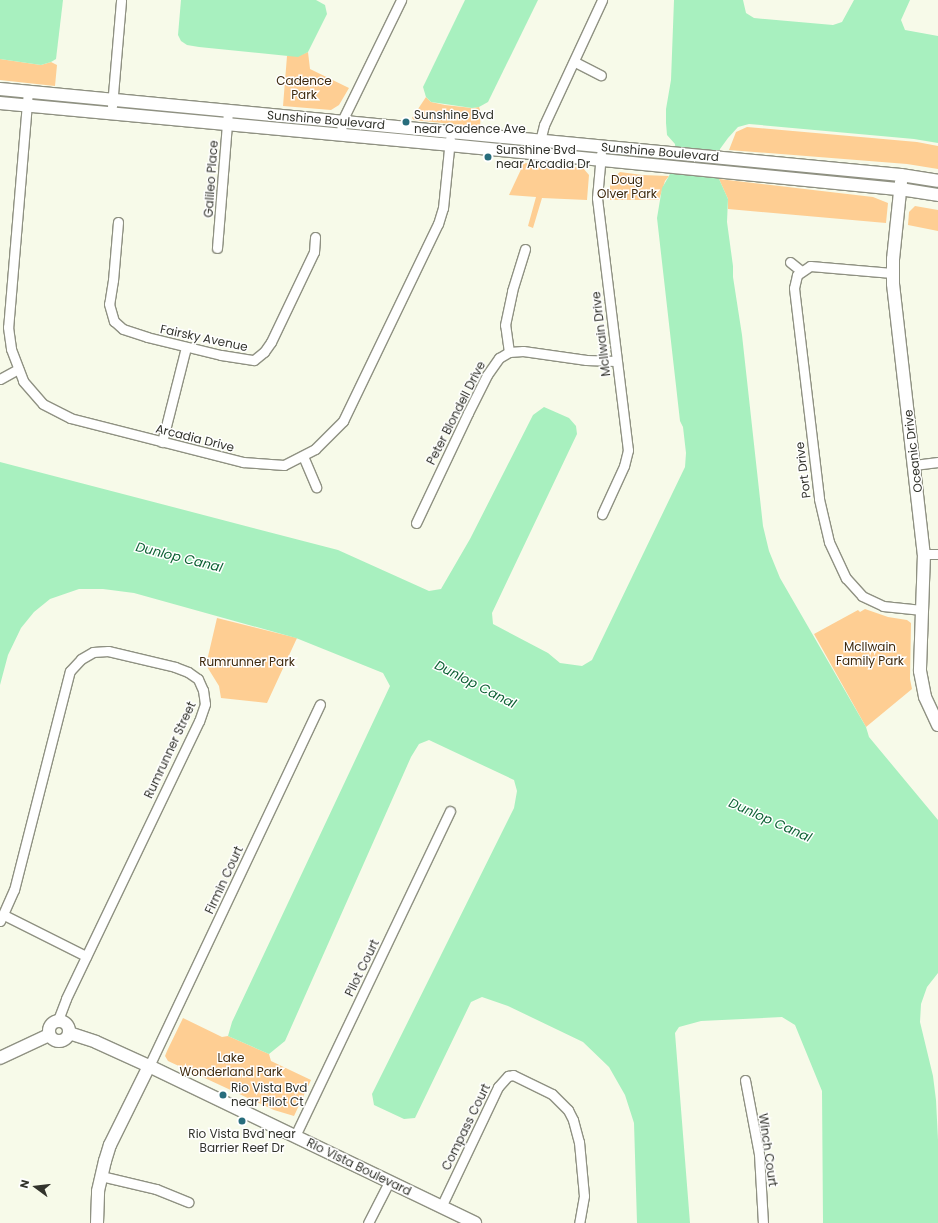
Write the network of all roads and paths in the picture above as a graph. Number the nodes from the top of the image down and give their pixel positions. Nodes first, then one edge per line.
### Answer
1 (121, 0) edge
2 (400, 0) edge
3 (602, 0) edge
4 (575, 62) junction
5 (601, 75) dead end
6 (0, 89) edge
7 (28, 91) junction
8 (112, 99) junction
9 (0, 103) edge
10 (28, 106) junction
11 (228, 110) junction
12 (112, 114) junction
13 (342, 121) junction
14 (226, 125) junction
15 (451, 132) junction
16 (341, 135) junction
17 (539, 140) junction
18 (449, 145) junction
19 (602, 146) junction
20 (538, 154) junction
21 (600, 160) junction
22 (902, 175) junction
23 (938, 180) edge
24 (900, 189) junction
25 (938, 195) edge
26 (118, 222) dead end
27 (315, 237) dead end
28 (217, 248) dead end
29 (525, 250) dead end
30 (790, 262) dead end
31 (801, 271) junction
32 (892, 273) junction
33 (186, 347) junction
34 (509, 352) junction
35 (616, 361) junction
36 (18, 369) junction
37 (0, 379) edge
38 (162, 442) junction
39 (303, 456) junction
40 (938, 462) edge
41 (914, 465) junction
42 (316, 487) dead end
43 (602, 514) dead end
44 (416, 523) dead end
45 (924, 554) junction
46 (938, 554) edge
47 (922, 610) junction
48 (320, 704) dead end
49 (938, 725) edge
50 (450, 810) dead end
51 (2, 918) edge
52 (86, 956) junction
53 (58, 1020) junction
54 (49, 1034) junction
55 (69, 1034) junction
56 (0, 1058) edge
57 (149, 1066) junction
58 (744, 1080) dead end
59 (295, 1136) junction
60 (101, 1176) junction
61 (389, 1182) junction
62 (188, 1202) dead end
63 (441, 1207) junction
64 (97, 1223) edge
65 (368, 1223) edge
66 (475, 1223) edge
67 (579, 1223) edge
68 (763, 1223) edge

1 - 8 street
2 - 13 street
3 - 4 street
4 - 5 street
4 - 17 street
6 - 7 main road, Sunshine Boulevard
7 - 8 main road, Sunshine Boulevard
7 - 10 street, Arcadia Drive
8 - 11 main road, Sunshine Boulevard
8 - 12 street
9 - 10 main road, Sunshine Boulevard
10 - 12 main road, Sunshine Boulevard
10 - 36 street, Arcadia Drive
11 - 13 main road, Sunshine Boulevard
11 - 14 street, Galileo Place
12 - 14 main road, Sunshine Boulevard
13 - 15 main road, Sunshine Boulevard
13 - 16 street
14 - 16 main road, Sunshine Boulevard
14 - 28 street, Galileo Place
15 - 17 main road, Sunshine Boulevard
15 - 18 street, Arcadia Drive
16 - 18 main road, Sunshine Boulevard
17 - 19 main road, Sunshine Boulevard
17 - 20 street
18 - 20 main road, Sunshine Boulevard
18 - 39 street, Arcadia Drive
19 - 21 street, McIIwain Drive
19 - 22 main road, Sunshine Boulevard
20 - 21 main road, Sunshine Boulevard
21 - 24 main road, Sunshine Boulevard
21 - 35 street, McIIwain Drive
22 - 23 main road, Sunshine Boulevard
22 - 24 main road, Oceanic Drive
24 - 25 main road, Sunshine Boulevard
24 - 32 main road, Oceanic Drive
26 - 33 street, Fairsky Avenue
27 - 33 street, Fairsky Avenue
29 - 34 street
30 - 31 street
31 - 32 street
31 - 47 street, Port Drive
32 - 41 main road, Oceanic Drive
33 - 38 street
34 - 35 street
34 - 44 street, Peter Blondell Drive
35 - 43 street, McIIwain Drive
36 - 37 street
36 - 38 street, Arcadia Drive
38 - 39 street, Arcadia Drive
39 - 42 street
40 - 41 street
41 - 45 main road, Oceanic Drive
45 - 46 street
45 - 47 main road, Oceanic Drive
47 - 49 main road, Oceanic Drive
48 - 57 street, Firmin Court
50 - 59 street, Pilot Court
51 - 52 street
51 - 52 street, Rumrunner Street
52 - 53 street, Rumrunner Street
53 - 54 main road
53 - 55 main road
54 - 55 main road
54 - 56 main road
55 - 57 main road, Rio Vista Boulevard
57 - 59 main road, Rio Vista Boulevard
57 - 60 main road
58 - 68 street, Winch Court
59 - 61 main road, Rio Vista Boulevard
60 - 62 street
60 - 64 main road
61 - 63 main road, Rio Vista Boulevard
61 - 65 street
63 - 66 main road, Rio Vista Boulevard
63 - 67 street, Compass Court

